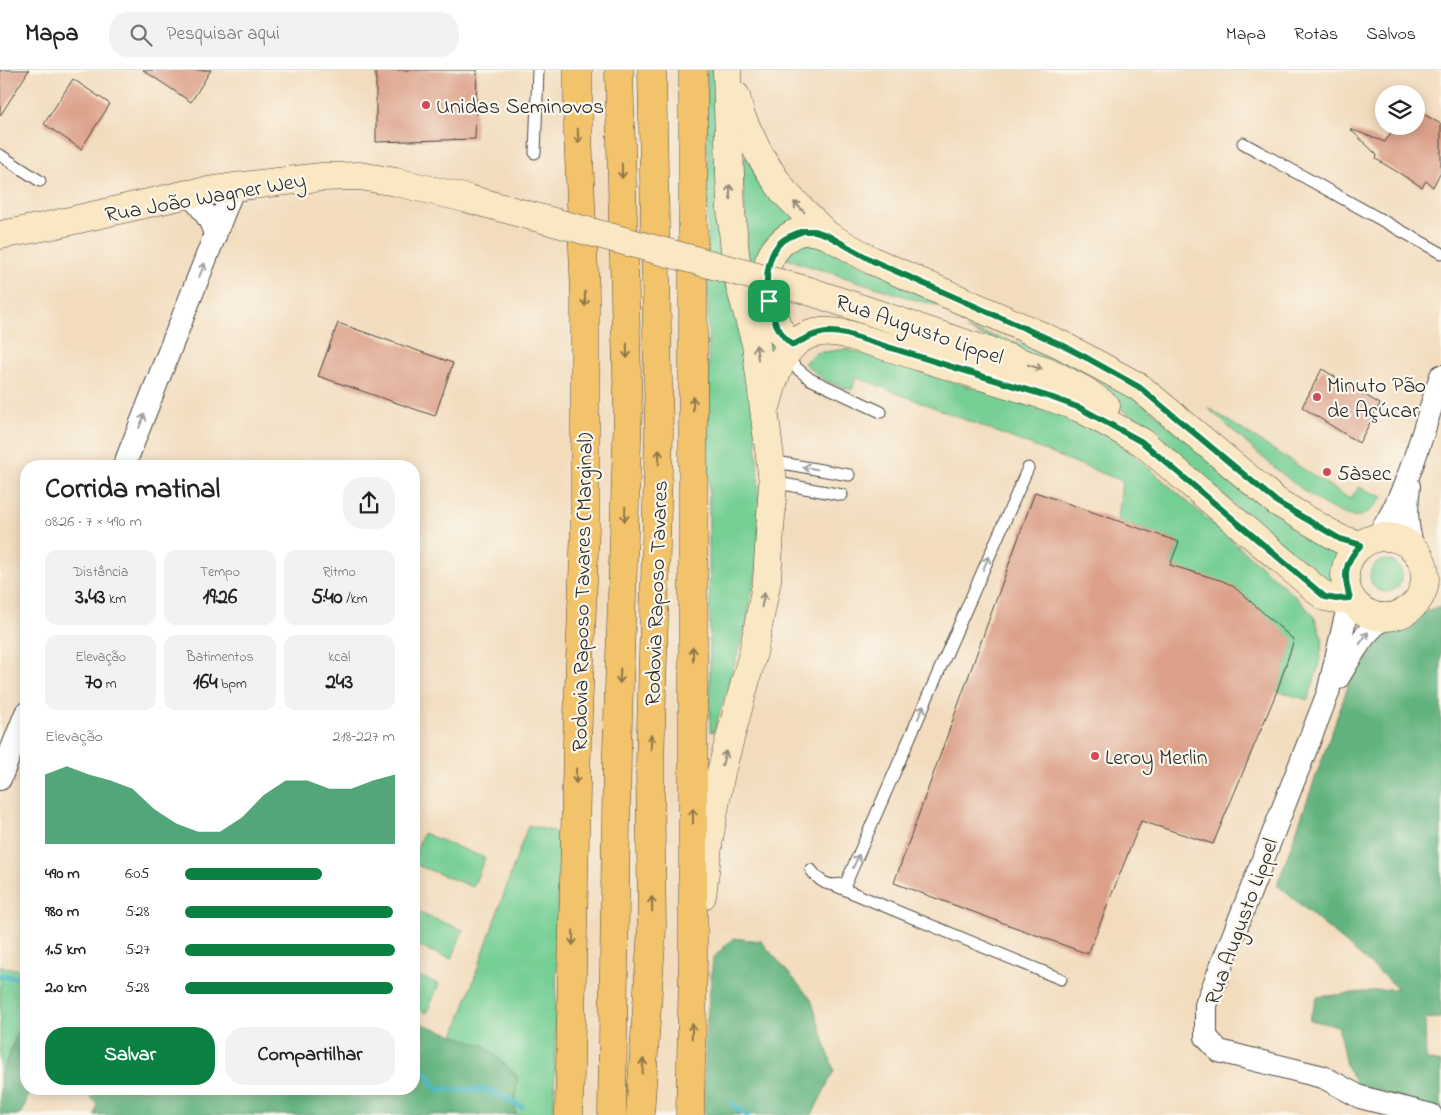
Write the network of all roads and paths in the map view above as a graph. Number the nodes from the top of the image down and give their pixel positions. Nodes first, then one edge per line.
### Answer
1 (538, 70) edge
2 (578, 70) edge
3 (620, 70) edge
4 (652, 70) edge
5 (693, 70) edge
6 (728, 70) edge
7 (1243, 143) dead end
8 (535, 153) dead end
9 (0, 155) edge
10 (40, 181) dead end
11 (234, 186) junction
12 (188, 194) junction
13 (0, 235) edge
14 (827, 235) junction
15 (215, 236) junction
16 (1441, 253) edge
17 (816, 293) junction
18 (1060, 344) junction
19 (788, 351) junction
20 (1441, 376) edge
21 (765, 412) junction
22 (881, 412) dead end
23 (1142, 442) junction
24 (126, 460) edge
25 (1028, 468) dead end
26 (1411, 468) junction
27 (772, 472) junction
28 (849, 475) dead end
29 (842, 495) dead end
30 (1369, 541) junction
31 (1414, 550) junction
32 (1433, 576) edge
33 (1338, 598) junction
34 (1388, 616) junction
35 (1328, 693) junction
36 (20, 728) edge
37 (0, 779) edge
38 (811, 870) dead end
39 (836, 886) junction
40 (693, 962) junction
41 (1061, 979) dead end
42 (569, 1115) edge
43 (612, 1115) edge
44 (640, 1115) edge
45 (690, 1115) edge
46 (1431, 1115) edge

1 - 8 lane
2 -> 42 highway, Rodovia Raposo Tavares (Marginal)
3 -> 43 highway, Rodovia Raposo Tavares
44 -> 4 highway, Rodovia Raposo Tavares
40 -> 5 highway
14 -> 6 main road, Rua Augusto Lippel
21 -> 6 main road
7 - 16 lane
9 - 10 lane
11 - 12 main road, Rua João Wagner Wey
11 - 15 street
11 - 17 main road, Rua João Wagner Wey, bridge
12 - 13 main road, Rua João Wagner Wey
12 - 15 street
14 - 18 main road, Rua Augusto Lippel
14 - 19 main road, Rua Augusto Lippel
24 -> 15 street
17 - 18 main road, Rua Augusto Lippel
17 -> 23 main road, Rua Augusto Lippel
18 - 30 main road, Rua Augusto Lippel
19 - 21 main road
19 - 22 lane
19 - 23 main road, Rua Augusto Lippel
20 - 26 street
21 - 27 main road
23 - 33 main road, Rua Augusto Lippel
39 -> 25 lane
26 - 30 street
26 - 31 street
28 -> 27 lane
27 - 29 lane
40 -> 27 main road
30 - 31 main road
30 - 33 main road
31 - 32 main road
32 - 34 main road
33 - 34 main road
33 - 35 street, Rua Augusto Lippel
35 -> 34 street, Rua Augusto Lippel
35 - 46 street, Rua Augusto Lippel
36 - 37 street
38 - 39 lane
39 - 41 lane
45 -> 40 highway

